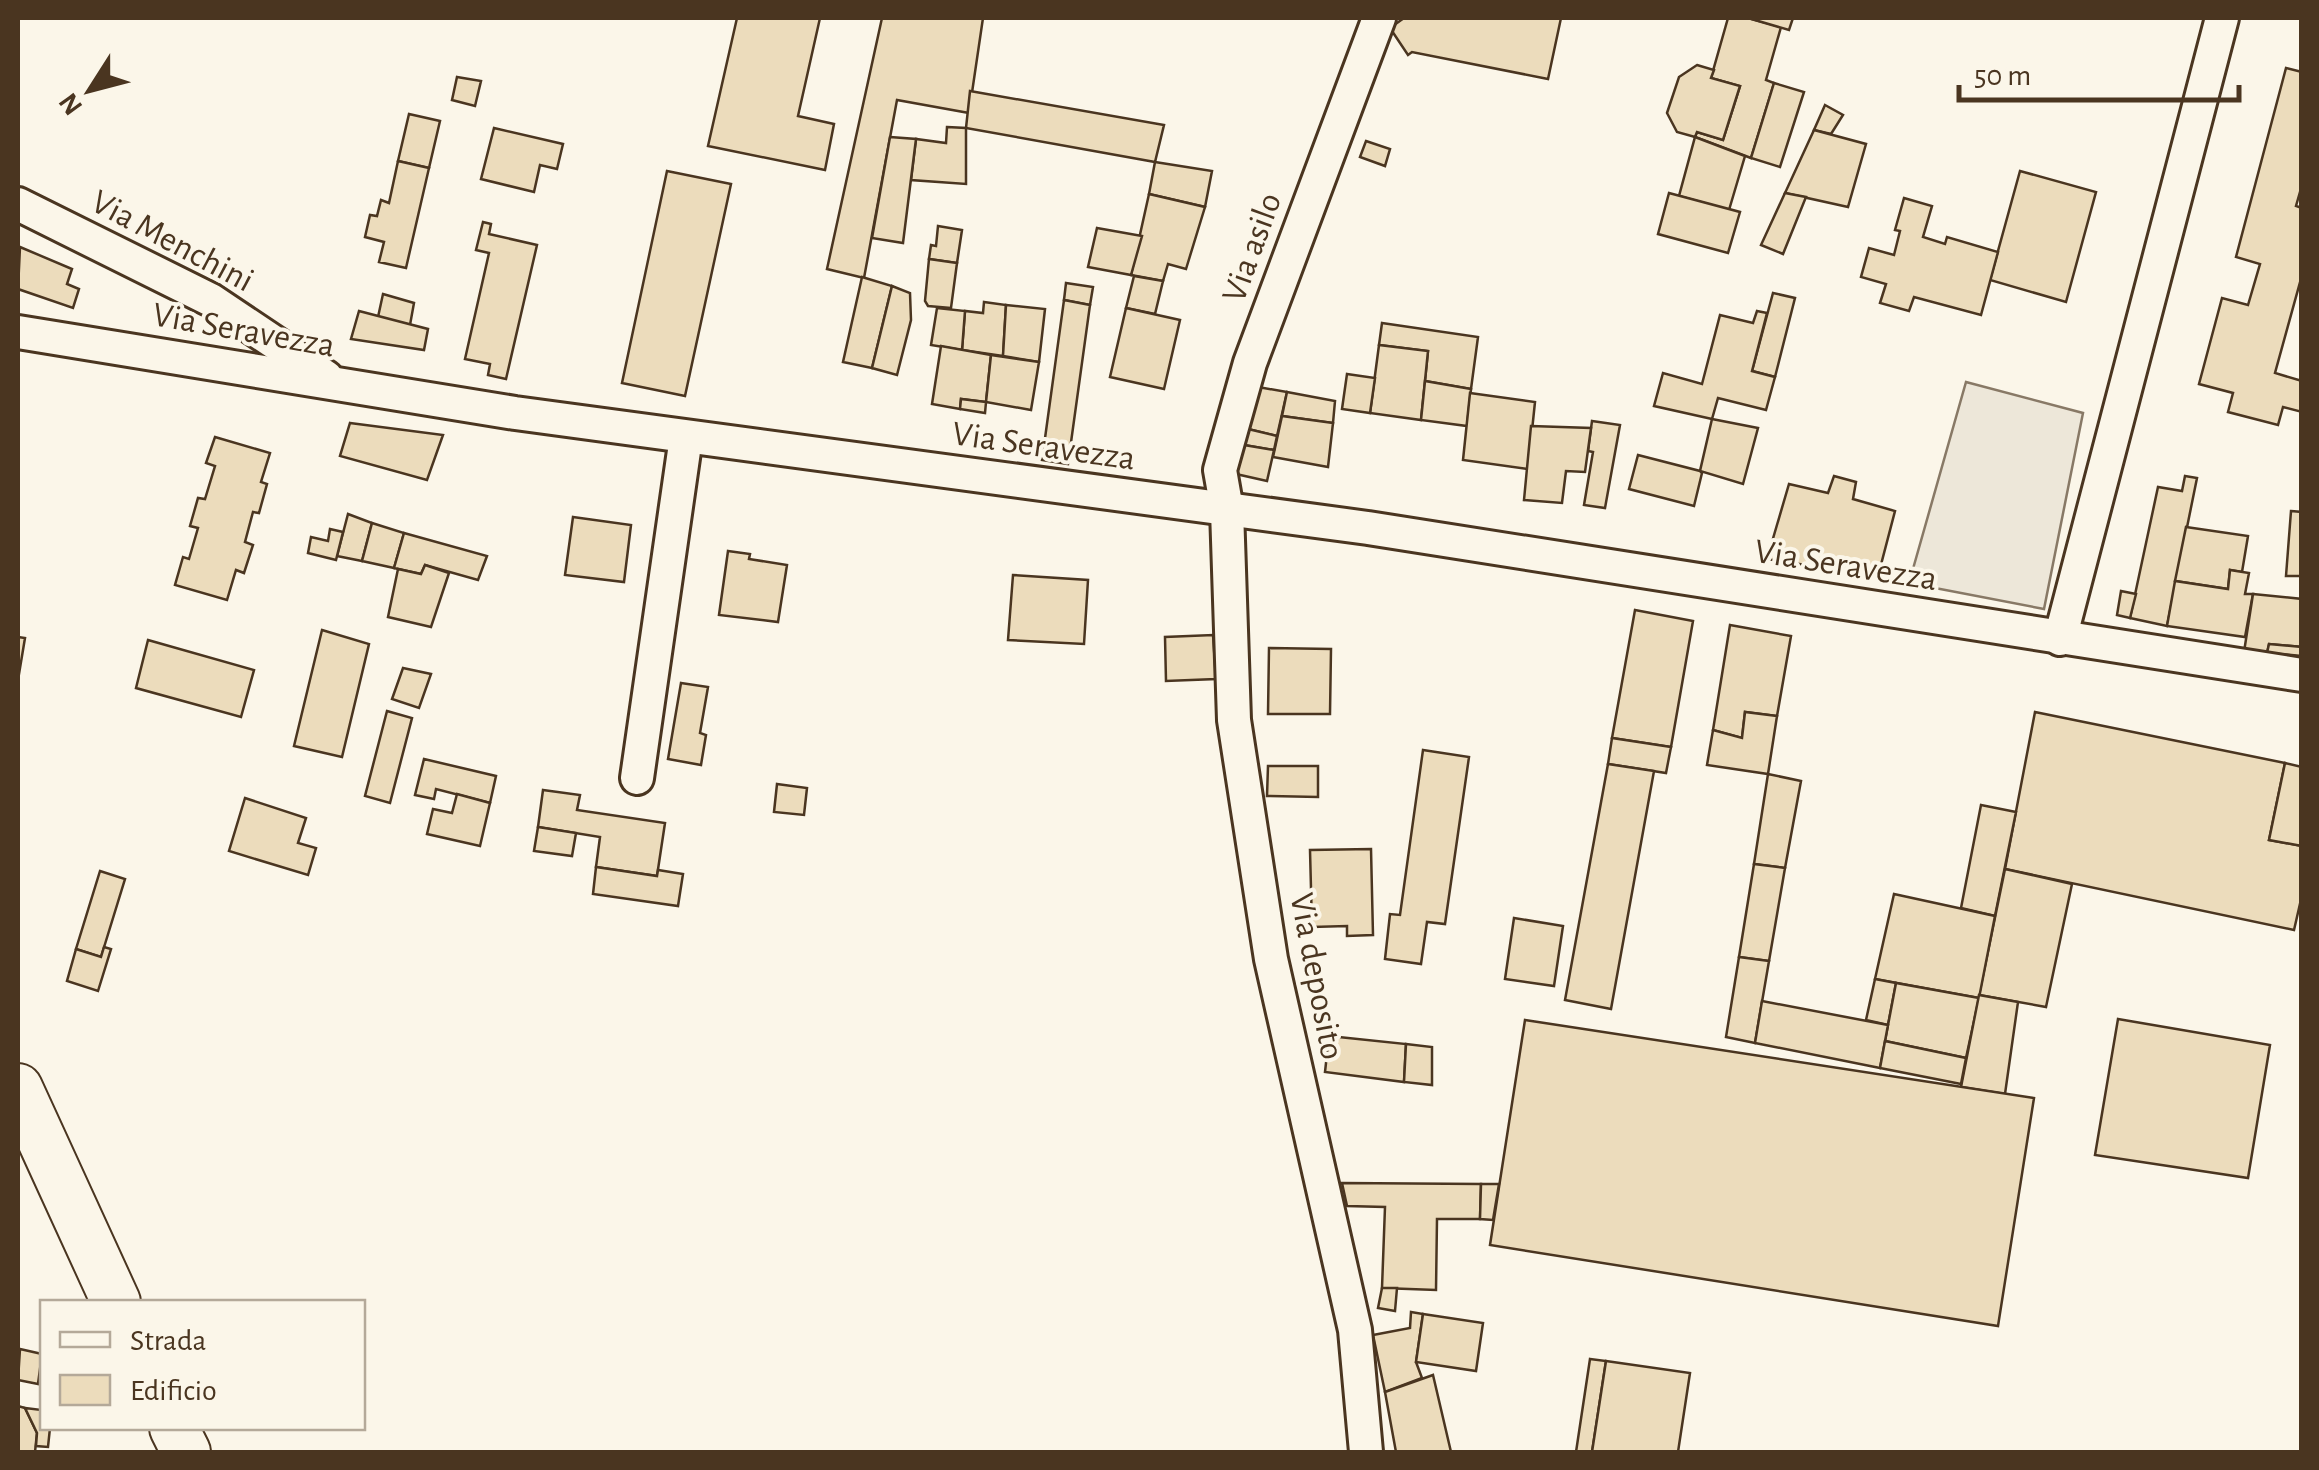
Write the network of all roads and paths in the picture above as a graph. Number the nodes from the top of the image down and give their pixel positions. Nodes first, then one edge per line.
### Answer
1 (1379, 18) edge
2 (2222, 18) edge
3 (18, 204) edge
4 (18, 332) edge
5 (338, 385) junction
6 (686, 437) junction
7 (1227, 510) junction
8 (2060, 639) junction
9 (2302, 674) edge
10 (637, 778) dead end
11 (18, 1088) edge
12 (115, 1300) edge
13 (1366, 1452) edge

1 - 7 street, Via asilo
2 - 8 street
3 - 5 street, Via Menchini
4 - 5 street, Via Seravezza
5 - 6 street, Via Seravezza
6 - 7 street, Via Seravezza
6 - 10 street
7 - 8 street, Via Seravezza
7 - 13 street, Via deposito
8 - 9 street, Via Seravezza
11 - 12 main road

